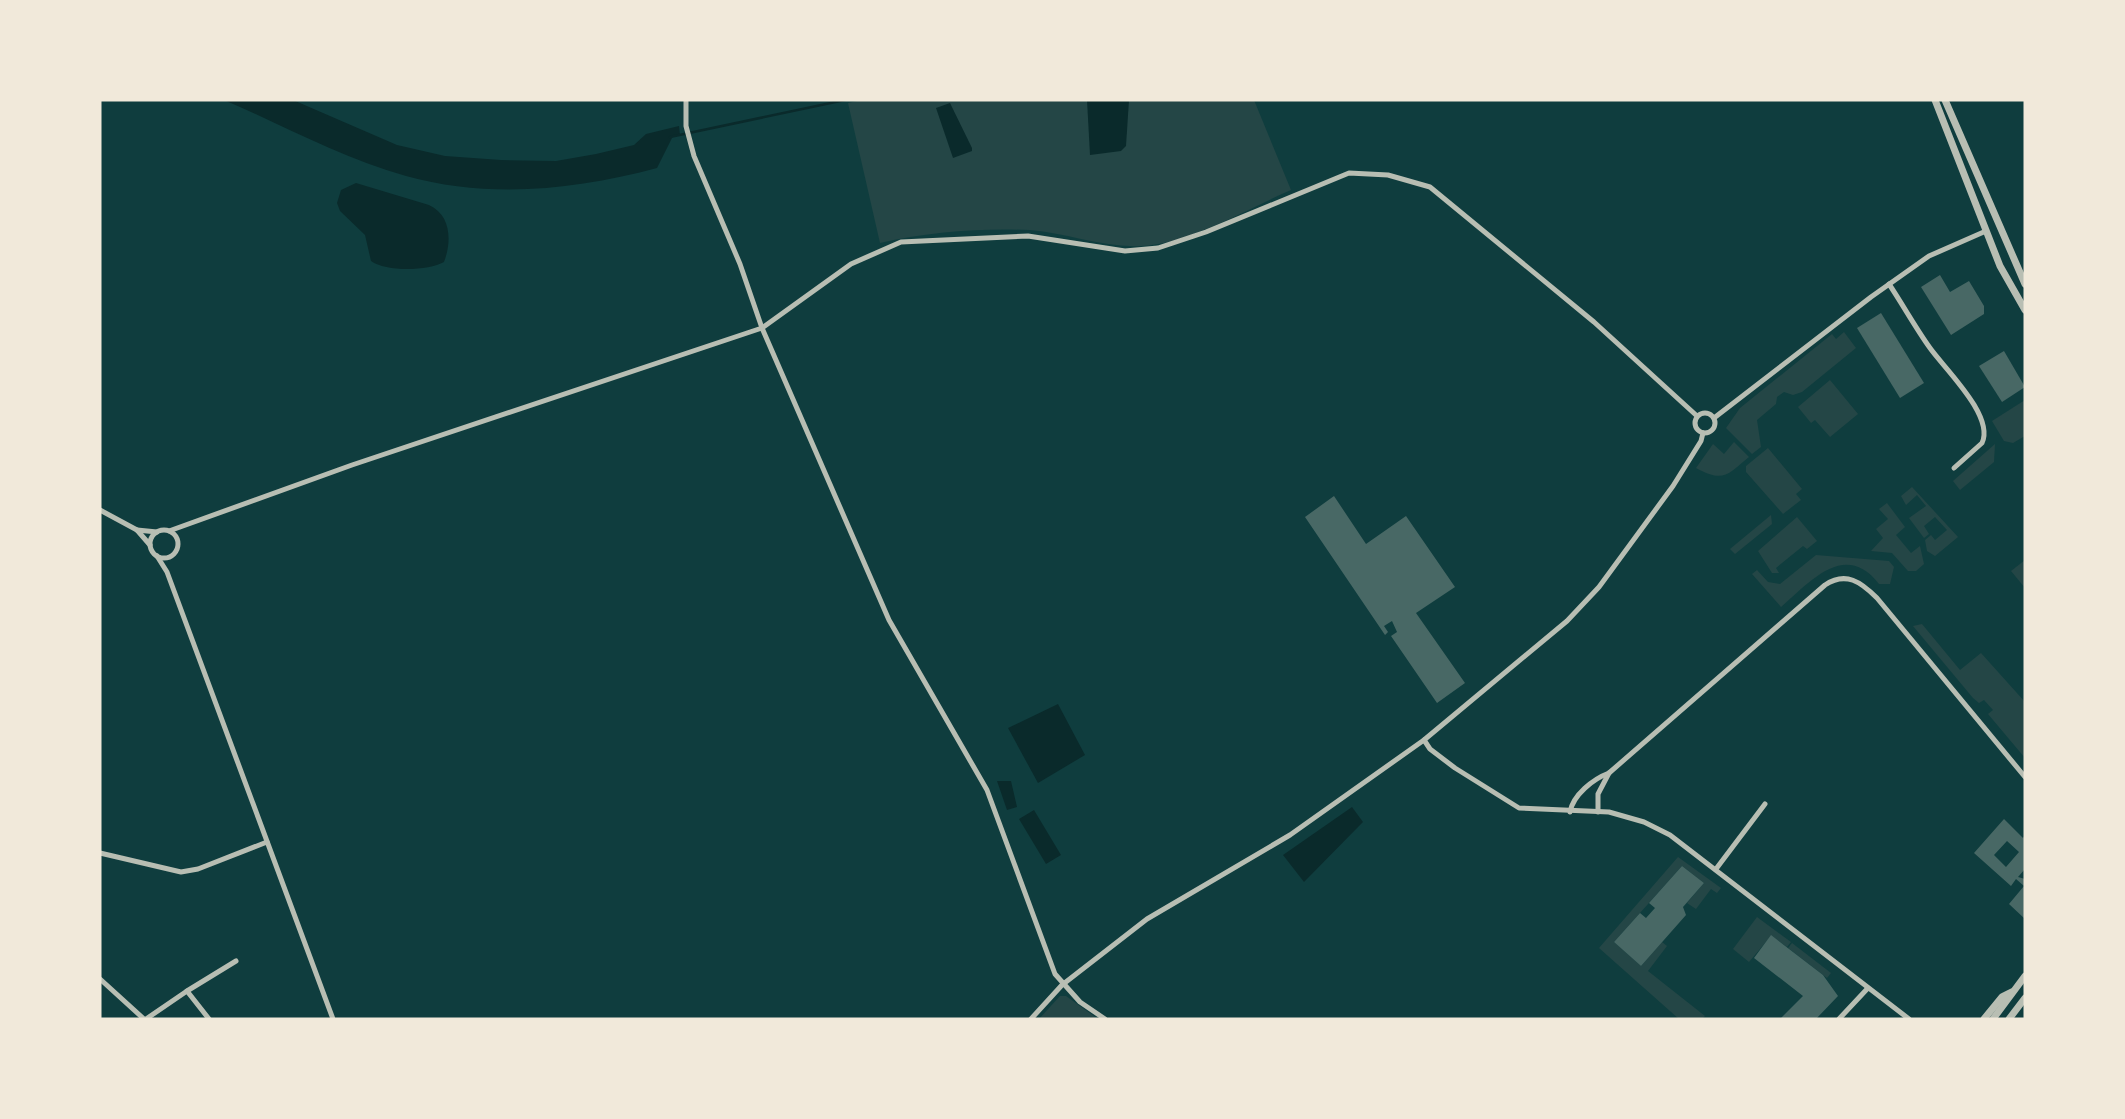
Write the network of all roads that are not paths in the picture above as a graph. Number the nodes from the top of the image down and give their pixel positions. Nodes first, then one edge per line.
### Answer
1 (685, 100) edge
2 (1935, 100) edge
3 (1945, 100) edge
4 (1986, 231) junction
5 (1889, 284) junction
6 (2025, 284) edge
7 (2025, 310) edge
8 (762, 328) junction
9 (1697, 416) junction
10 (1714, 418) junction
11 (1703, 433) junction
12 (1954, 468) dead end
13 (100, 510) edge
14 (184, 527) junction
15 (137, 530) junction
16 (157, 531) junction
17 (169, 531) junction
18 (177, 540) junction
19 (150, 545) junction
20 (157, 556) junction
21 (171, 556) junction
22 (167, 572) junction
23 (1424, 740) junction
24 (1609, 772) junction
25 (2025, 777) edge
26 (1765, 804) dead end
27 (1570, 811) junction
28 (1598, 812) junction
29 (267, 842) junction
30 (100, 853) edge
31 (1716, 869) junction
32 (236, 961) dead end
33 (2025, 976) edge
34 (100, 979) edge
35 (1062, 985) junction
36 (1868, 988) junction
37 (2015, 990) junction
38 (187, 991) junction
39 (2025, 998) edge
40 (145, 1019) edge
41 (209, 1019) edge
42 (333, 1019) edge
43 (1031, 1019) edge
44 (1105, 1019) edge
45 (1839, 1019) edge
46 (1909, 1019) edge
47 (1984, 1019) edge
48 (1993, 1019) edge
49 (2009, 1019) edge

1 - 8 street
2 - 4 street
3 - 6 street
4 - 5 street
4 - 7 street
5 - 10 street
5 - 12 street
8 - 9 street
8 - 14 street
8 - 35 street
9 - 10 street
9 - 11 street
10 - 11 street
11 - 23 street
13 - 15 street
14 - 17 street
14 - 18 street
15 - 16 street
15 - 19 street
16 - 17 street
16 - 19 street
17 - 18 street
18 - 21 street
19 - 20 street
20 - 21 street
20 - 22 street
21 - 22 street
22 - 29 street
23 - 27 street
23 - 35 street
24 - 25 street
24 - 27 street
24 - 28 street
26 - 31 street
27 - 28 street
28 - 31 street
29 - 30 street
29 - 42 street
31 - 36 street
32 - 38 street
33 - 37 street
34 - 40 street
35 - 43 street
35 - 44 street
36 - 45 street
36 - 46 street
37 - 47 street
37 - 48 street
38 - 40 street
38 - 41 street
39 - 49 street

